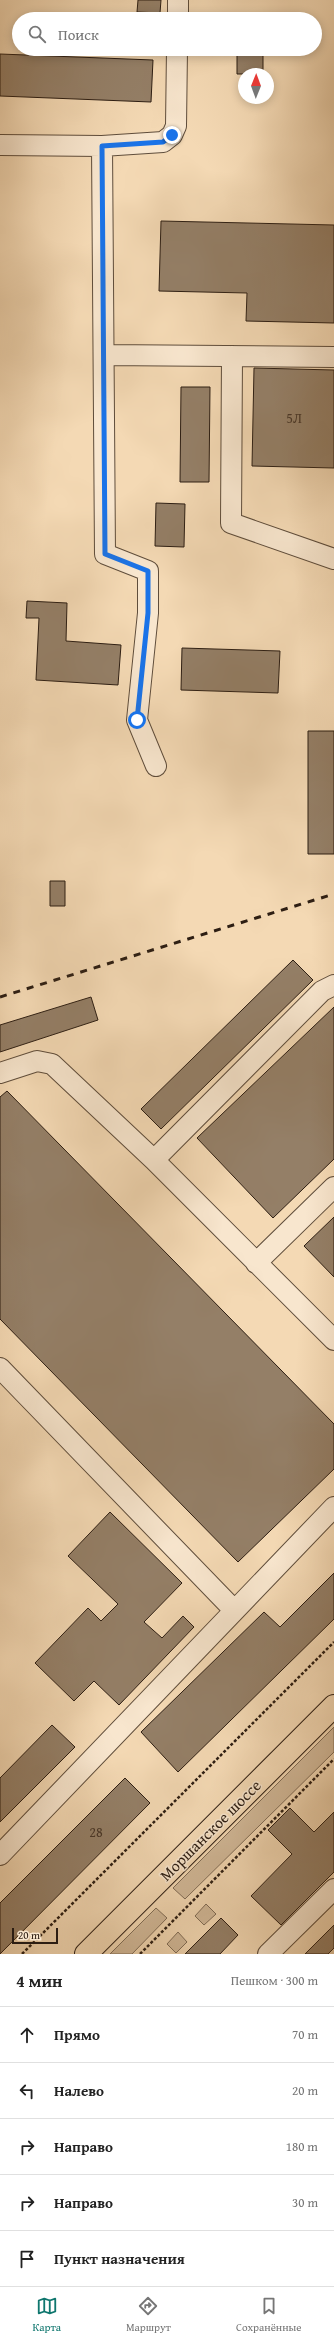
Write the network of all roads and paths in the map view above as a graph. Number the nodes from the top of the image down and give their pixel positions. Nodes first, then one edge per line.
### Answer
1 (178, 0) edge
2 (178, 12) edge
3 (178, 56) edge
4 (0, 144) edge
5 (102, 146) junction
6 (104, 355) junction
7 (232, 356) junction
8 (334, 356) edge
9 (334, 559) edge
10 (156, 766) dead end
11 (334, 985) edge
12 (0, 1073) edge
13 (154, 1160) junction
14 (334, 1186) edge
15 (256, 1262) junction
16 (334, 1340) edge
17 (0, 1368) edge
18 (334, 1507) edge
19 (234, 1610) junction
20 (334, 1642) edge
21 (334, 1706) edge
22 (334, 1759) edge
23 (0, 1855) edge
24 (334, 1889) edge
25 (280, 1950) edge
26 (22, 1954) edge
27 (86, 1954) edge
28 (140, 1954) edge

1 - 2 street
3 - 5 street
4 - 5 street
5 - 6 street
6 - 7 street
6 - 10 street
7 - 8 street
7 - 9 street
11 - 13 street
12 - 13 street
13 - 15 street
14 - 15 street
15 - 16 street
17 - 19 street
18 - 19 street
19 - 23 street
20 - 26 path
21 - 27 main road, Моршанское шоссе
22 - 28 path
24 - 25 street

